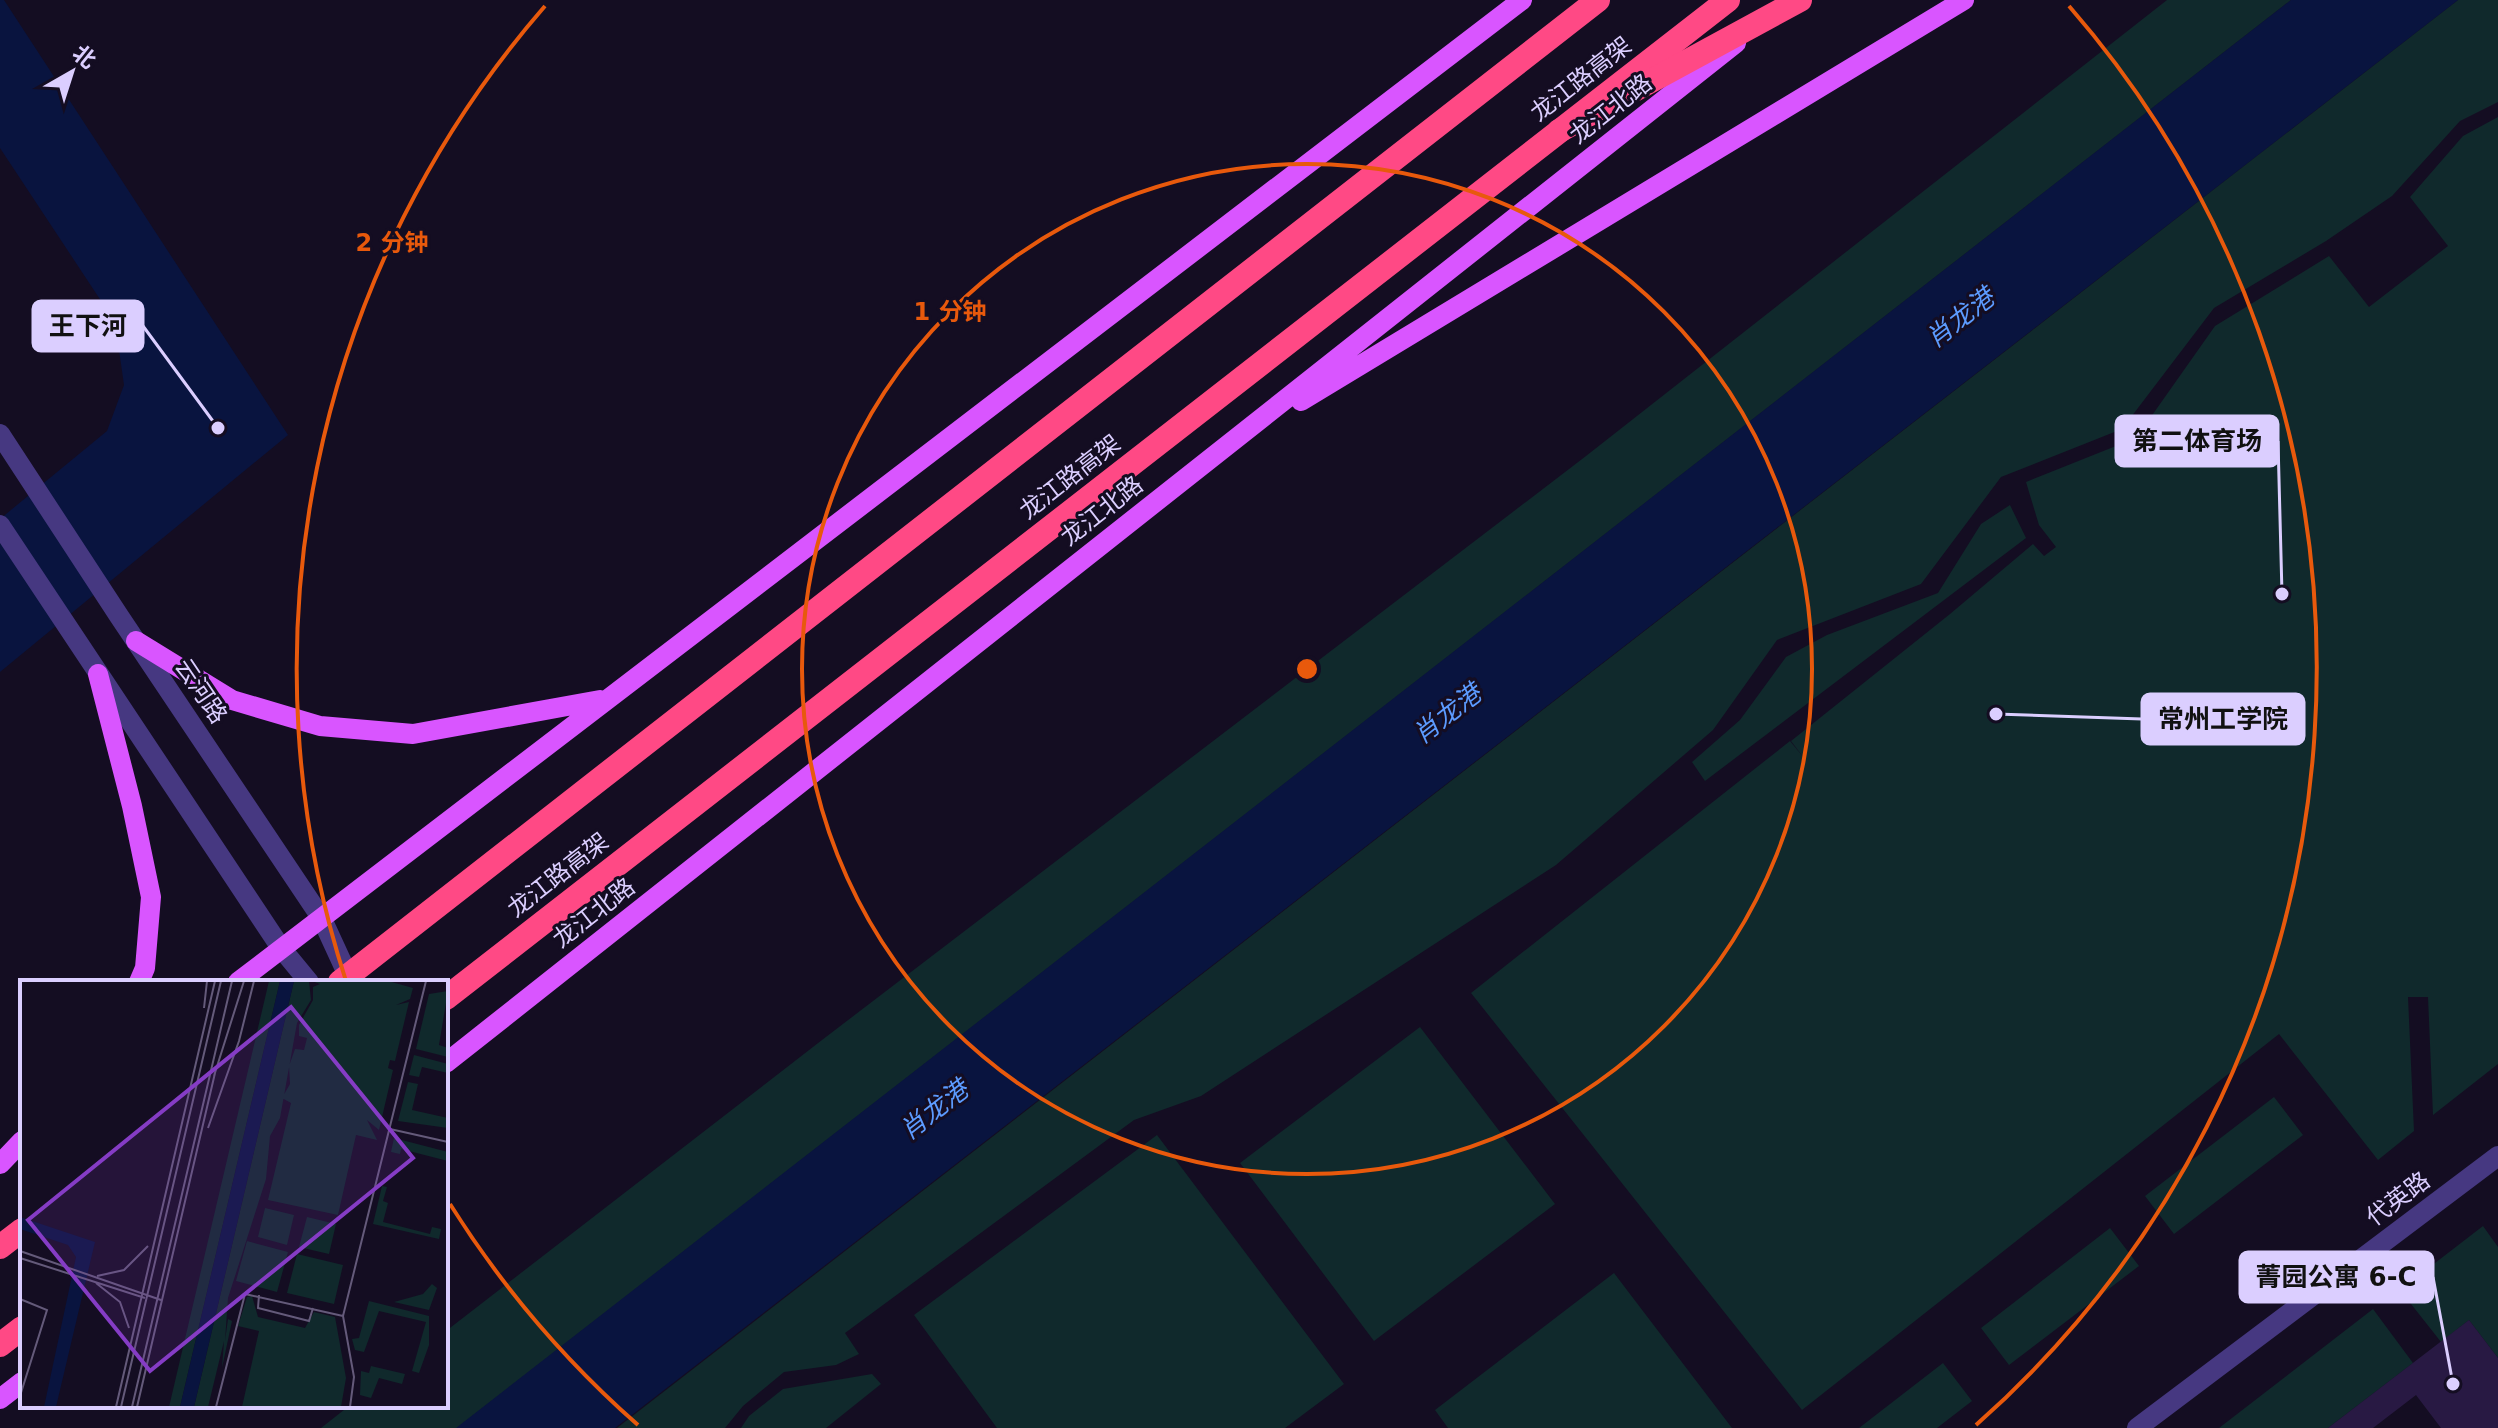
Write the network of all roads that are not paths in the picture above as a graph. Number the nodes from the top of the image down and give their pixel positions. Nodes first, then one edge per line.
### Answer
1 (1522, 0) edge
2 (1598, 0) edge
3 (1728, 0) edge
4 (1791, 0) edge
5 (1800, 0) edge
6 (1964, 0) edge
7 (1559, 131) junction
8 (0, 434) edge
9 (1226, 446) junction
10 (0, 525) edge
11 (136, 641) junction
12 (98, 674) junction
13 (604, 699) junction
14 (322, 919) junction
15 (281, 948) junction
16 (140, 980) edge
17 (241, 980) edge
18 (307, 980) edge
19 (343, 980) edge
20 (350, 980) edge
21 (448, 996) edge
22 (448, 1061) edge
23 (20, 1143) edge
24 (20, 1153) edge
25 (2498, 1156) edge
26 (0, 1166) edge
27 (20, 1224) edge
28 (20, 1232) edge
29 (0, 1237) edge
30 (0, 1247) edge
31 (20, 1330) edge
32 (0, 1345) edge
33 (20, 1384) edge
34 (0, 1399) edge
35 (2137, 1428) edge

1 - 13 main road
2 - 19 highway, 龙江路高架, bridge
3 - 7 highway, 龙江路高架, bridge
4 - 9 main road, 龙江北路
5 - 7 highway, bridge
6 - 9 main road
7 - 21 highway, 龙江路高架
8 - 11 street, 云河路
9 - 22 main road, 龙江北路
10 - 12 street
11 - 13 main road
11 - 14 street, 云河路
12 - 15 street
12 - 16 main road
13 - 14 main road
14 - 15 main road
14 - 20 street, 云河路
15 - 17 main road
15 - 18 street
23 - 26 main road
24 - 26 main road
25 - 35 street, 代英路
27 - 29 highway
28 - 30 highway
31 - 32 highway
33 - 34 main road

